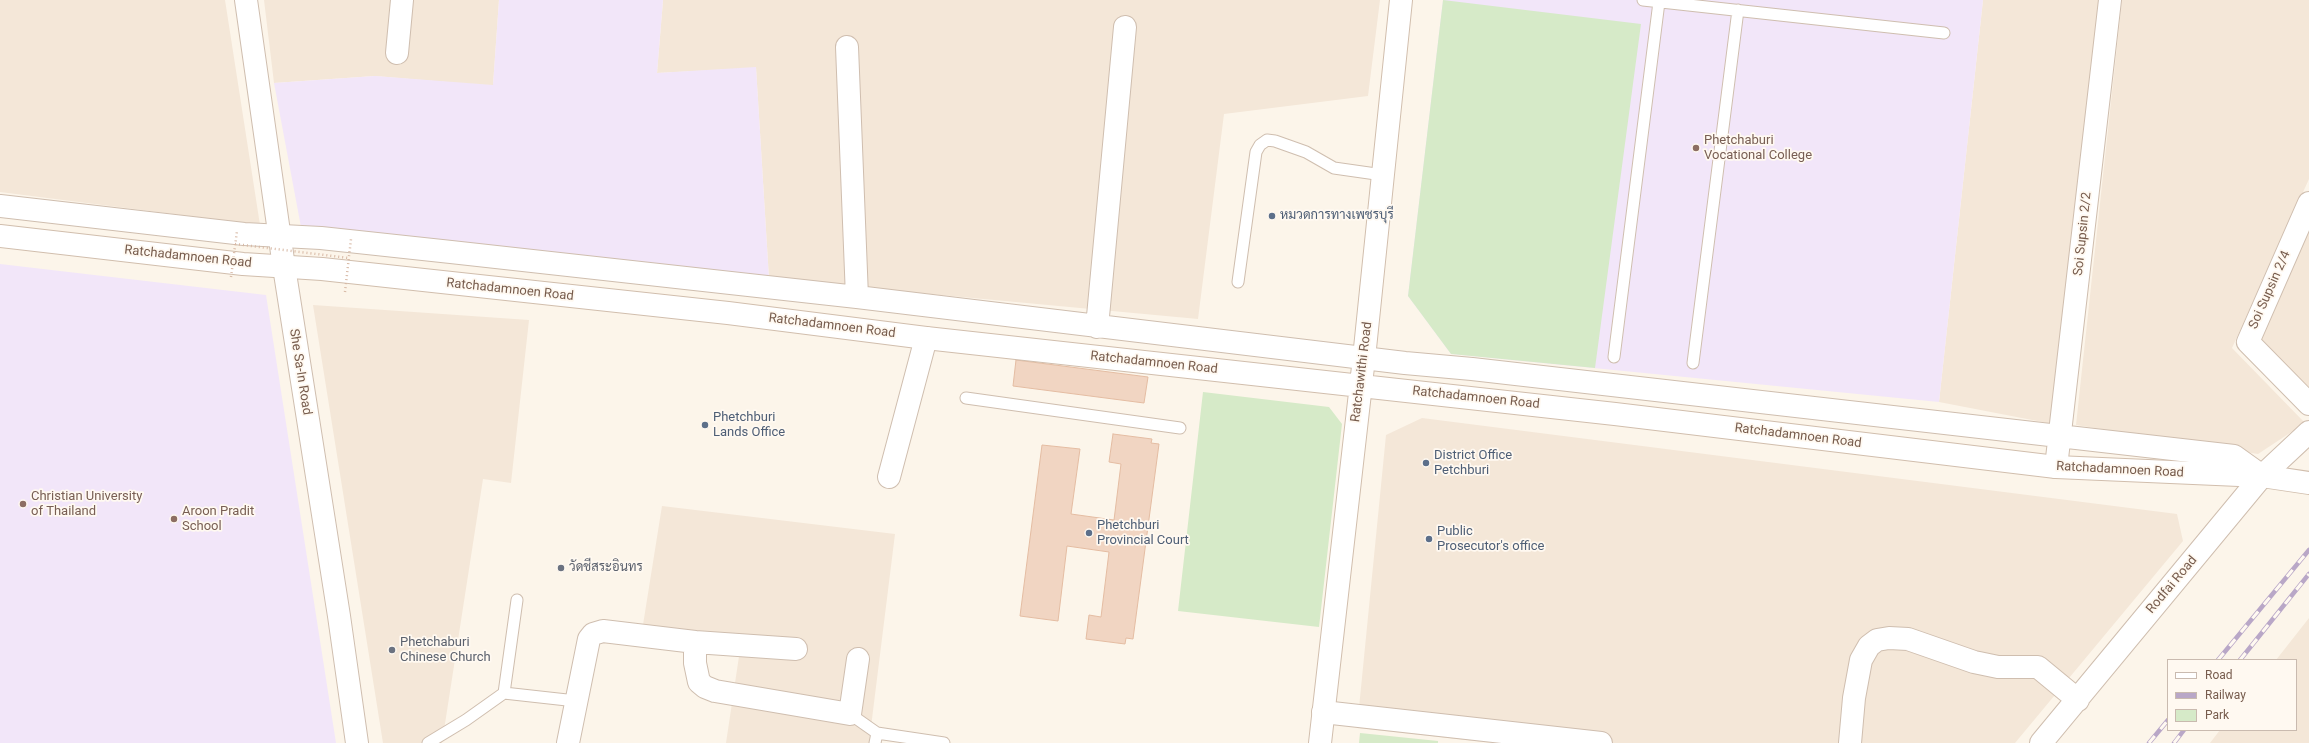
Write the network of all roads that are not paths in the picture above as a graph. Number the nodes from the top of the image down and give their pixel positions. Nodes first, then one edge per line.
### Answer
1 (246, 0) edge
2 (402, 0) edge
3 (1401, 0) edge
4 (1643, 0) edge
5 (2110, 0) edge
6 (1659, 2) junction
7 (1738, 10) junction
8 (1125, 27) dead end
9 (1944, 33) dead end
10 (847, 46) dead end
11 (397, 53) dead end
12 (1383, 176) junction
13 (2309, 203) edge
14 (0, 206) edge
15 (0, 236) edge
16 (280, 237) junction
17 (451, 252) junction
18 (284, 267) junction
19 (1238, 282) dead end
20 (446, 284) junction
21 (732, 285) junction
22 (857, 298) junction
23 (728, 313) junction
24 (1097, 327) junction
25 (1119, 330) junction
26 (926, 338) junction
27 (1614, 357) dead end
28 (1364, 358) junction
29 (1115, 359) junction
30 (1693, 363) dead end
31 (1360, 386) junction
32 (1619, 387) junction
33 (966, 398) dead end
34 (2309, 404) edge
35 (1616, 414) junction
36 (1180, 428) dead end
37 (2309, 432) edge
38 (2060, 436) junction
39 (2056, 467) junction
40 (2262, 476) junction
41 (889, 477) dead end
42 (2309, 483) edge
43 (517, 600) dead end
44 (695, 642) junction
45 (796, 649) dead end
46 (858, 659) dead end
47 (504, 693) junction
48 (2078, 700) junction
49 (576, 701) junction
50 (1323, 712) junction
51 (850, 714) junction
52 (876, 738) edge
53 (1550, 740) edge
54 (357, 743) edge
55 (428, 743) edge
56 (568, 743) edge
57 (944, 743) edge
58 (1320, 743) edge
59 (1601, 743) edge
60 (1850, 743) edge
61 (2041, 743) edge

1 - 16 street, She Sa-In Road
2 - 11 street
3 - 12 street, Ratchawithi Road
4 - 6 lane
5 - 38 street, Soi Supsin 2/2
6 - 7 lane
6 - 27 lane
7 - 9 lane
7 - 30 lane
8 - 24 street
10 - 22 street
12 - 19 lane
12 - 28 street, Ratchawithi Road
13 - 34 street, Soi Supsin 2/4
14 - 16 street
15 - 18 street, Ratchadamnoen Road
16 - 17 street
16 - 18 street, She Sa-In Road
17 - 20 street
17 - 21 street
18 - 20 street, Ratchadamnoen Road
18 - 54 street, She Sa-In Road
20 - 23 street, Ratchadamnoen Road
21 - 22 street
21 - 23 street
22 - 24 street
23 - 26 street, Ratchadamnoen Road
24 - 25 street
25 - 28 street
25 - 29 street
26 - 29 street, Ratchadamnoen Road
26 - 41 street
28 - 31 street, Ratchawithi Road
28 - 32 street
29 - 31 street, Ratchadamnoen Road
31 - 35 street, Ratchadamnoen Road
31 - 50 street, Ratchawithi Road
32 - 35 street
32 - 38 street
33 - 36 lane
35 - 39 street, Ratchadamnoen Road
37 - 40 street, Rodfai Road
38 - 39 street, Soi Supsin 2/2
38 - 40 street
39 - 40 street, Ratchadamnoen Road
40 - 42 street, Ratchadamnoen Road
40 - 48 street, Rodfai Road
43 - 47 lane
44 - 45 street
44 - 49 street
44 - 51 street
46 - 51 street
47 - 49 lane
47 - 55 lane
48 - 60 street
48 - 61 street, Rodfai Road
49 - 56 street
50 - 53 street
50 - 58 street, Ratchawithi Road
51 - 52 lane
52 - 57 lane
53 - 59 street

